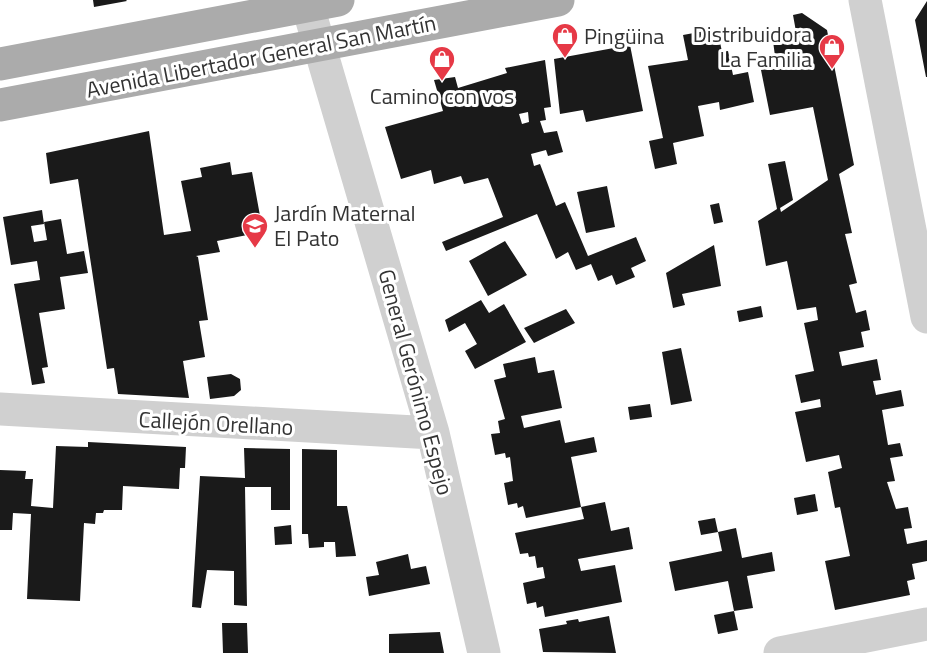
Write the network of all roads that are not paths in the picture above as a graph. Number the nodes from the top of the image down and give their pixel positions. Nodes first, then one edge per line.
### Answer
1 (558, 0) edge
2 (865, 0) edge
3 (317, 2) edge
4 (319, 44) junction
5 (0, 64) edge
6 (0, 105) edge
7 (927, 317) edge
8 (0, 409) edge
9 (433, 433) junction
10 (927, 624) edge
11 (484, 653) edge
12 (780, 653) edge

1 - 4 main road, Avenida Libertador General San Martín
2 - 7 street
3 - 4 street, General Gerónimo Espejo
3 - 5 main road, Avenida Libertador General San Martín
4 - 6 main road, Avenida Libertador General San Martín
4 - 9 street, General Gerónimo Espejo
8 - 9 street, Callejón Orellano
9 - 11 street, General Gerónimo Espejo
10 - 12 street

